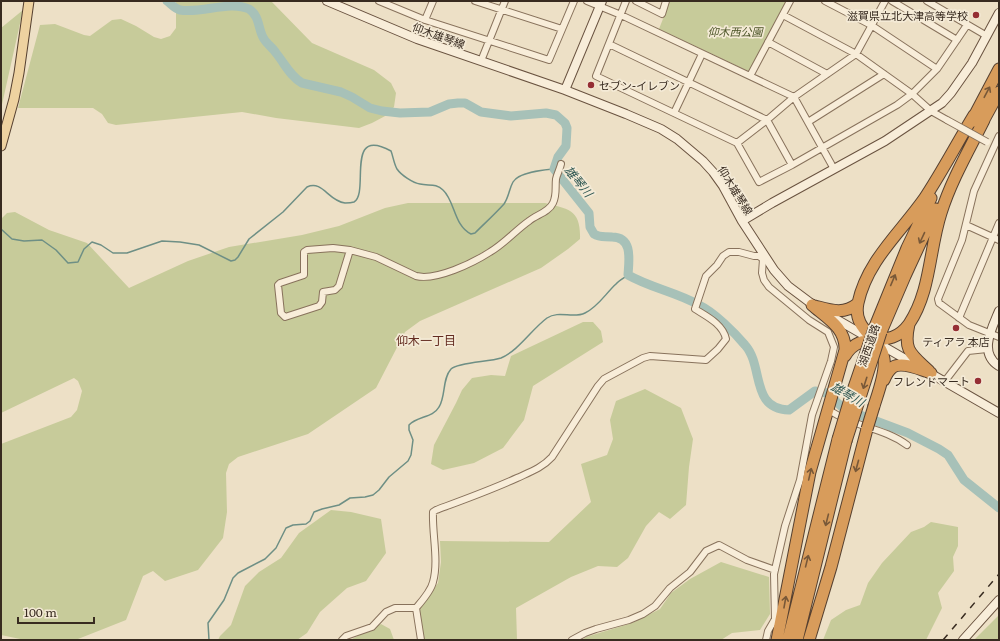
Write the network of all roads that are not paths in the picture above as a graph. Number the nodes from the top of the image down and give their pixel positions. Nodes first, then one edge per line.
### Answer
1 (29, 1) edge
2 (327, 1) edge
3 (379, 1) edge
4 (397, 1) edge
5 (433, 1) edge
6 (475, 1) edge
7 (505, 1) edge
8 (574, 1) edge
9 (587, 1) edge
10 (626, 1) edge
11 (636, 1) edge
12 (666, 1) edge
13 (790, 1) edge
14 (825, 1) edge
15 (884, 1) edge
16 (892, 1) edge
17 (927, 1) edge
18 (601, 3) edge
19 (394, 8) junction
20 (502, 10) junction
21 (999, 13) edge
22 (621, 15) junction
23 (783, 15) junction
24 (425, 20) junction
25 (871, 25) junction
26 (967, 25) junction
27 (562, 29) junction
28 (987, 36) junction
29 (957, 40) junction
30 (489, 41) junction
31 (768, 42) junction
32 (609, 44) junction
33 (702, 54) junction
34 (856, 54) junction
35 (482, 61) junction
36 (937, 69) junction
37 (999, 69) edge
38 (827, 74) junction
39 (884, 74) junction
40 (750, 76) junction
41 (689, 82) junction
42 (565, 90) junction
43 (999, 92) edge
44 (912, 94) junction
45 (794, 97) junction
46 (931, 111) junction
47 (674, 113) junction
48 (979, 118) junction
49 (767, 120) junction
50 (808, 122) junction
51 (999, 136) edge
52 (737, 143) junction
53 (995, 145) junction
54 (1, 146) edge
55 (822, 147) junction
56 (562, 164) dead end
57 (792, 165) junction
58 (834, 169) junction
59 (742, 221) junction
60 (999, 223) edge
61 (966, 225) junction
62 (996, 238) edge
63 (350, 250) junction
64 (764, 258) junction
65 (858, 304) junction
66 (812, 305) junction
67 (999, 311) edge
68 (959, 318) junction
69 (909, 323) junction
70 (876, 334) junction
71 (989, 334) junction
72 (999, 337) edge
73 (987, 349) junction
74 (844, 357) junction
75 (999, 366) edge
76 (931, 373) junction
77 (945, 381) junction
78 (880, 385) junction
79 (817, 402) junction
80 (828, 409) junction
81 (999, 413) edge
82 (842, 440) junction
83 (906, 446) dead end
84 (775, 570) junction
85 (999, 600) edge
86 (416, 608) junction
87 (342, 640) edge
88 (420, 640) edge
89 (572, 640) edge
90 (766, 640) edge
91 (777, 640) edge
92 (788, 640) edge
93 (797, 640) edge
94 (809, 640) edge
95 (963, 640) edge

1 - 54 main road
2 - 35 main road, 仰木雄琴線
3 - 19 street
4 - 19 street
5 - 24 street
6 - 20 street
7 - 20 street
8 - 27 street
9 - 18 street
10 - 22 street
11 - 12 street
13 - 23 street
14 - 25 street
15 - 25 street
16 - 29 street
17 - 26 street
18 - 22 street
18 - 42 main road
19 - 24 street
20 - 27 street
20 - 30 street
21 - 28 main road
22 - 32 street
22 - 33 street
23 - 31 street
23 - 34 street
24 - 30 street
25 - 34 street
25 - 36 street
26 - 28 street
26 - 29 street
27 - 30 street
28 - 46 main road
29 - 36 street
30 - 35 street
31 - 38 street
31 - 40 street
32 - 41 street
32 - 47 street
33 - 40 street
33 - 41 street
34 - 38 street
34 - 39 street
35 - 42 main road, 仰木雄琴線
36 - 44 street
48 -> 37 highway, 湖西道路
38 - 45 street
39 - 44 street
39 - 50 street
40 - 45 street
41 - 47 street
41 - 49 street
42 - 59 main road, 仰木雄琴線
43 - 48 highway, 湖西道路
44 - 46 street
44 - 55 street
45 - 49 street
45 - 50 street
46 - 53 street, bridge
46 - 58 main road
47 - 52 street
48 - 65 highway
48 - 69 highway
48 - 70 highway, 湖西道路
49 - 52 street
49 - 57 street
50 - 55 street
51 - 53 street
52 - 57 street
53 - 61 street
55 - 57 street
55 - 58 street
56 - 63 street
58 - 59 main road
59 - 64 main road, 仰木雄琴線
60 - 62 street
61 - 62 street
61 - 68 street
62 - 68 street
63 - 63 street
64 - 66 main road, 仰木雄琴線
64 - 79 street
64 - 86 street
65 - 66 highway
65 - 70 highway
66 - 70 main road, 仰木雄琴線
66 - 74 highway
67 - 71 main road
68 - 71 street
69 - 70 highway
69 - 76 highway
70 - 74 highway
70 - 76 main road, 仰木雄琴線
70 - 78 highway
70 - 82 highway, 湖西道路, bridge
71 - 72 street
71 - 73 main road
73 - 75 main road
73 - 77 street
74 - 80 highway
76 - 77 main road, 仰木雄琴線
76 - 78 highway
77 - 81 main road, 仰木雄琴線
78 -> 94 highway, bridge
79 - 80 street
79 - 84 street
80 - 83 street
91 -> 80 highway
92 -> 82 highway, 湖西道路
82 -> 93 highway, 湖西道路
84 - 89 street
84 - 90 street
85 - 95 main road
86 - 87 street
86 - 88 street

